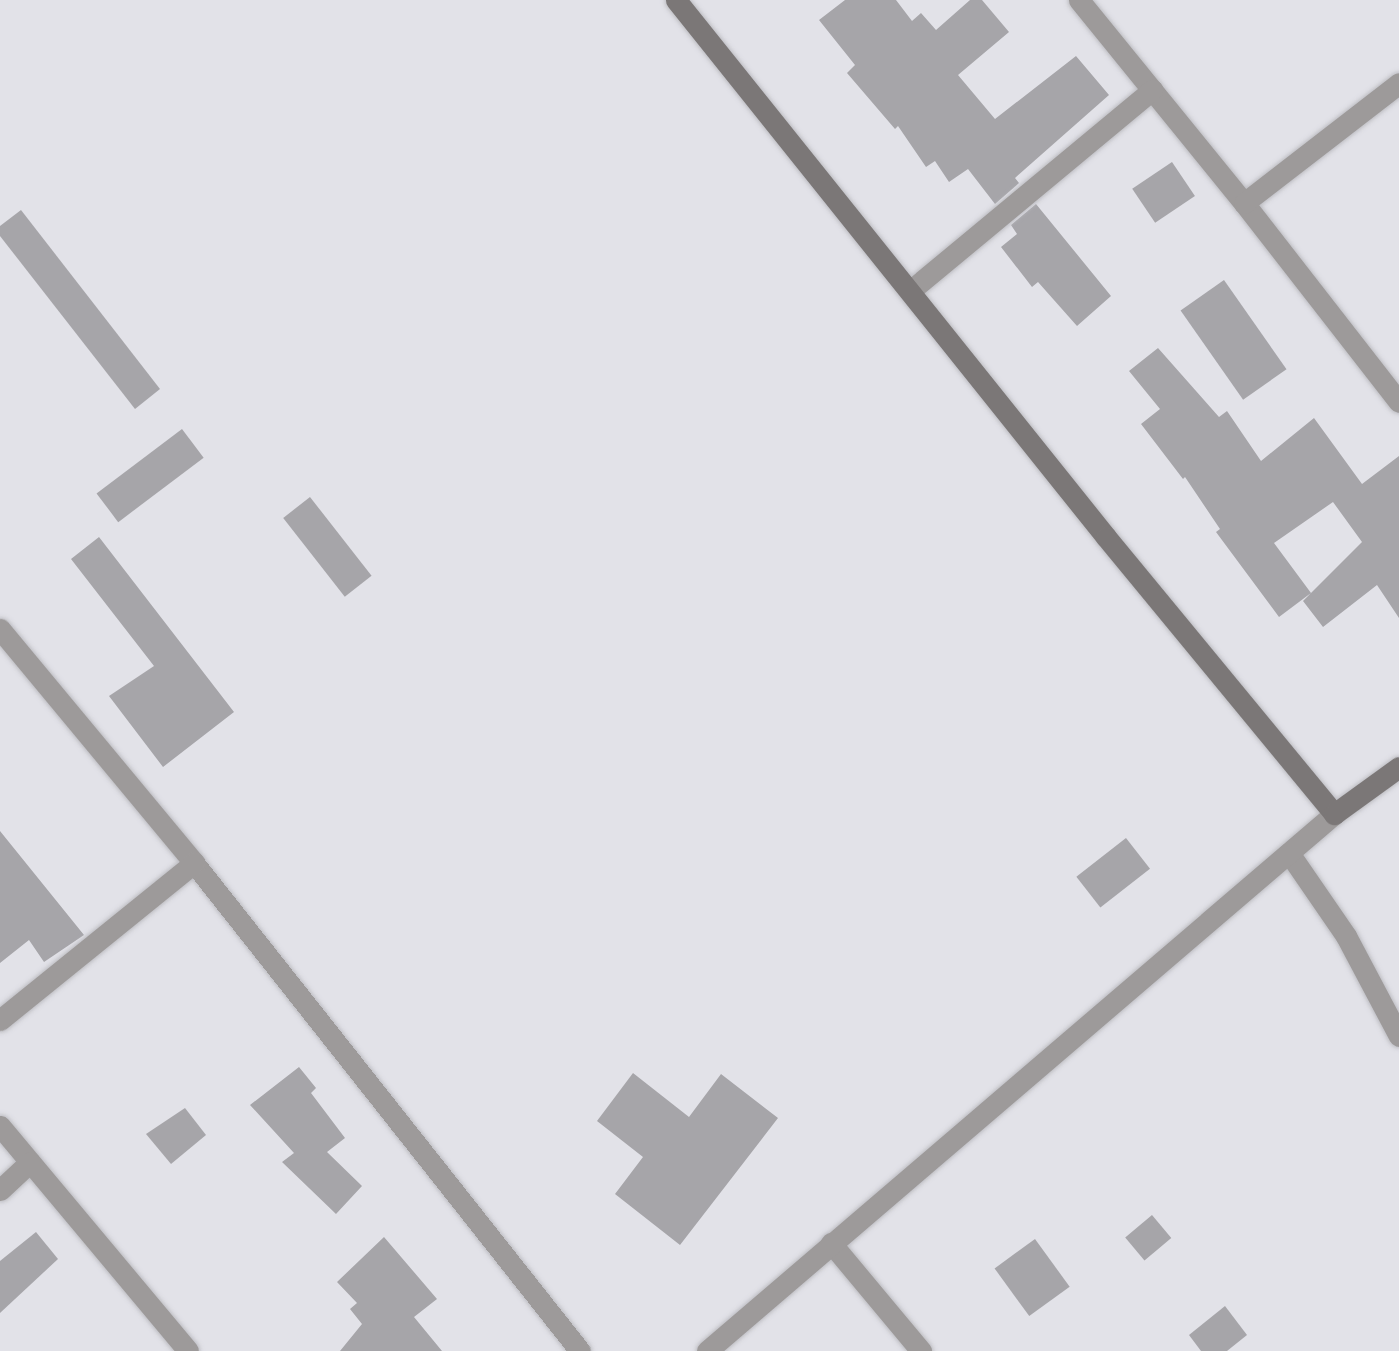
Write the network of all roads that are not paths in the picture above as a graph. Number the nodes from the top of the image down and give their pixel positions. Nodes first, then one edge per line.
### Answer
1 (676, 0) edge
2 (1079, 0) edge
3 (1399, 83) edge
4 (1152, 90) junction
5 (1244, 203) junction
6 (911, 291) junction
7 (1399, 402) edge
8 (0, 629) edge
9 (1399, 767) edge
10 (1334, 814) junction
11 (1289, 853) junction
12 (194, 863) junction
13 (0, 1020) edge
14 (1399, 1036) edge
15 (0, 1126) edge
16 (30, 1162) junction
17 (0, 1190) edge
18 (831, 1243) junction
19 (188, 1351) edge
20 (580, 1351) edge
21 (707, 1351) edge
22 (922, 1351) edge

1 - 6 main road
2 - 4 street
3 - 5 street
4 - 5 street
4 - 6 street
5 - 7 street
6 - 10 main road
8 - 12 street
9 - 10 main road
10 - 11 street
11 - 14 street
11 - 18 street
12 - 13 street
12 - 20 street
15 - 16 street
16 - 17 street
16 - 19 street
18 - 21 street
18 - 22 street

